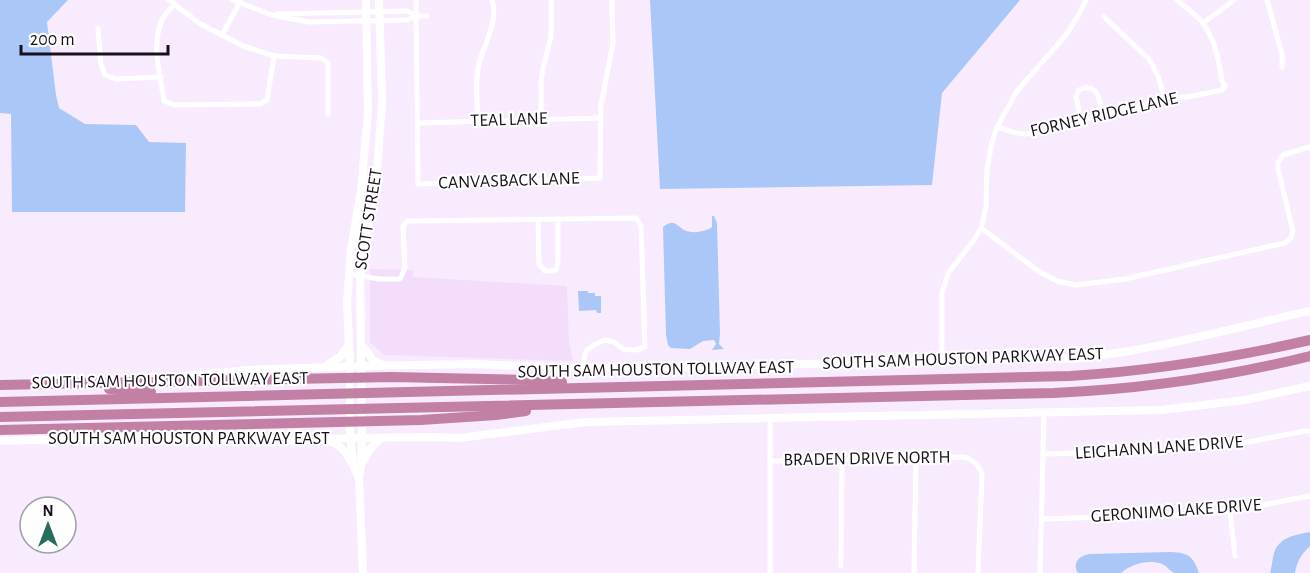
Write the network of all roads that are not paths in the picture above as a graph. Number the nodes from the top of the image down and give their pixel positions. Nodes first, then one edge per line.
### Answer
1 (366, 0) edge
2 (379, 0) edge
3 (416, 0) edge
4 (492, 0) edge
5 (551, 0) edge
6 (612, 0) edge
7 (1086, 0) edge
8 (1177, 0) edge
9 (1234, 0) edge
10 (1267, 0) edge
11 (238, 1) edge
12 (172, 2) edge
13 (366, 12) junction
14 (272, 15) junction
15 (427, 15) dead end
16 (379, 16) junction
17 (416, 16) junction
18 (1103, 16) dead end
19 (366, 21) junction
20 (1203, 23) junction
21 (98, 29) dead end
22 (222, 36) junction
23 (274, 56) junction
24 (1282, 67) dead end
25 (160, 76) junction
26 (1165, 99) junction
27 (328, 114) dead end
28 (1103, 115) junction
29 (601, 118) junction
30 (541, 119) junction
31 (1081, 120) junction
32 (478, 121) junction
33 (417, 123) junction
34 (997, 127) junction
35 (1310, 147) edge
36 (361, 191) junction
37 (374, 193) junction
38 (538, 219) junction
39 (558, 219) junction
40 (981, 228) junction
41 (349, 274) junction
42 (360, 275) junction
43 (1310, 311) edge
44 (1310, 340) edge
45 (361, 343) junction
46 (349, 344) junction
47 (1310, 356) edge
48 (942, 361) junction
49 (385, 365) junction
50 (350, 366) junction
51 (362, 366) junction
52 (323, 367) junction
53 (582, 368) junction
54 (0, 383) edge
55 (1310, 386) edge
56 (637, 387) junction
57 (310, 394) junction
58 (0, 402) edge
59 (579, 404) junction
60 (191, 412) junction
61 (1044, 413) junction
62 (0, 417) edge
63 (770, 419) junction
64 (0, 429) edge
65 (1310, 431) edge
66 (350, 438) junction
67 (363, 438) junction
68 (382, 438) junction
69 (327, 439) junction
70 (0, 441) edge
71 (1043, 454) junction
72 (916, 458) junction
73 (842, 459) junction
74 (770, 461) junction
75 (358, 467) junction
76 (1310, 496) edge
77 (1230, 512) junction
78 (1041, 519) junction
79 (1235, 556) dead end
80 (841, 566) dead end
81 (363, 573) edge
82 (770, 573) edge
83 (914, 573) edge
84 (978, 573) edge
85 (1040, 573) edge

1 - 13 main road, SCOTT STREET
2 - 16 main road, SCOTT STREET
3 - 17 street
4 - 32 street
5 - 30 street
6 - 29 street
7 - 34 street
8 - 20 street
9 - 20 street
10 - 24 street
11 - 14 street
11 - 22 street
12 - 22 street
12 - 25 street
13 - 14 street
13 - 16 street
13 - 19 main road, SCOTT STREET
14 - 19 street
15 - 17 street
16 - 17 street
16 - 19 street
16 - 37 main road, SCOTT STREET
17 - 33 street
18 - 26 street
19 - 36 main road, SCOTT STREET
20 - 26 street, FORNEY RIDGE LANE
21 - 25 street
22 - 23 street
23 - 25 street
23 - 27 street
26 - 28 street, FORNEY RIDGE LANE
28 - 31 street, FORNEY RIDGE LANE
28 - 31 street
29 - 30 street, TEAL LANE
29 - 33 street, CANVASBACK LANE
30 - 32 street, TEAL LANE
31 - 34 street, FORNEY RIDGE LANE
32 - 33 street, TEAL LANE
34 - 40 street
35 - 40 street
36 - 37 main road
36 - 41 main road, SCOTT STREET
37 - 42 main road, SCOTT STREET
38 - 39 street
38 - 39 street
38 - 42 street
39 - 53 street
40 - 48 street
41 - 42 street
41 - 46 main road, SCOTT STREET
42 - 45 main road, SCOTT STREET
43 - 48 main road, SOUTH SAM HOUSTON PARKWAY EAST
44 - 56 highway, SOUTH SAM HOUSTON TOLLWAY EAST
45 - 49 main road
45 - 51 main road, SCOTT STREET
46 - 50 main road, SCOTT STREET
46 - 52 main road
47 - 59 highway, SOUTH SAM HOUSTON TOLLWAY EAST
48 - 53 main road, SOUTH SAM HOUSTON PARKWAY EAST
49 - 51 main road, SOUTH SAM HOUSTON PARKWAY EAST
49 - 53 main road, SOUTH SAM HOUSTON PARKWAY EAST
50 - 51 main road, SOUTH SAM HOUSTON PARKWAY EAST
50 - 52 main road, SOUTH SAM HOUSTON PARKWAY EAST
50 - 66 main road, SCOTT STREET
51 - 67 main road, SCOTT STREET
52 - 54 main road, SOUTH SAM HOUSTON PARKWAY EAST
54 - 56 highway
54 - 57 highway
55 - 61 main road, SOUTH SAM HOUSTON PARKWAY EAST
56 - 57 highway, SOUTH SAM HOUSTON TOLLWAY EAST
57 - 58 highway, SOUTH SAM HOUSTON TOLLWAY EAST
59 - 60 highway, SOUTH SAM HOUSTON TOLLWAY EAST
59 - 64 highway
60 - 62 highway, SOUTH SAM HOUSTON TOLLWAY EAST
60 - 64 highway
61 - 63 main road, SOUTH SAM HOUSTON PARKWAY EAST
61 - 71 street
63 - 68 main road, SOUTH SAM HOUSTON PARKWAY EAST
63 - 74 street
65 - 71 street, LEIGHANN LANE DRIVE
66 - 67 main road, SOUTH SAM HOUSTON PARKWAY EAST
66 - 69 main road, SOUTH SAM HOUSTON PARKWAY EAST
66 - 75 main road, SCOTT STREET
67 - 68 main road, SOUTH SAM HOUSTON PARKWAY EAST
67 - 75 main road, SCOTT STREET
68 - 75 main road
69 - 70 main road, SOUTH SAM HOUSTON PARKWAY EAST
69 - 75 main road
71 - 78 street
72 - 73 street, BRADEN DRIVE NORTH
72 - 83 street
72 - 84 street, BRADEN DRIVE NORTH
73 - 74 street, BRADEN DRIVE NORTH
73 - 80 street
74 - 82 street
75 - 81 main road
76 - 77 street, GERONIMO LAKE DRIVE
77 - 78 street, GERONIMO LAKE DRIVE
77 - 79 street
78 - 85 street

